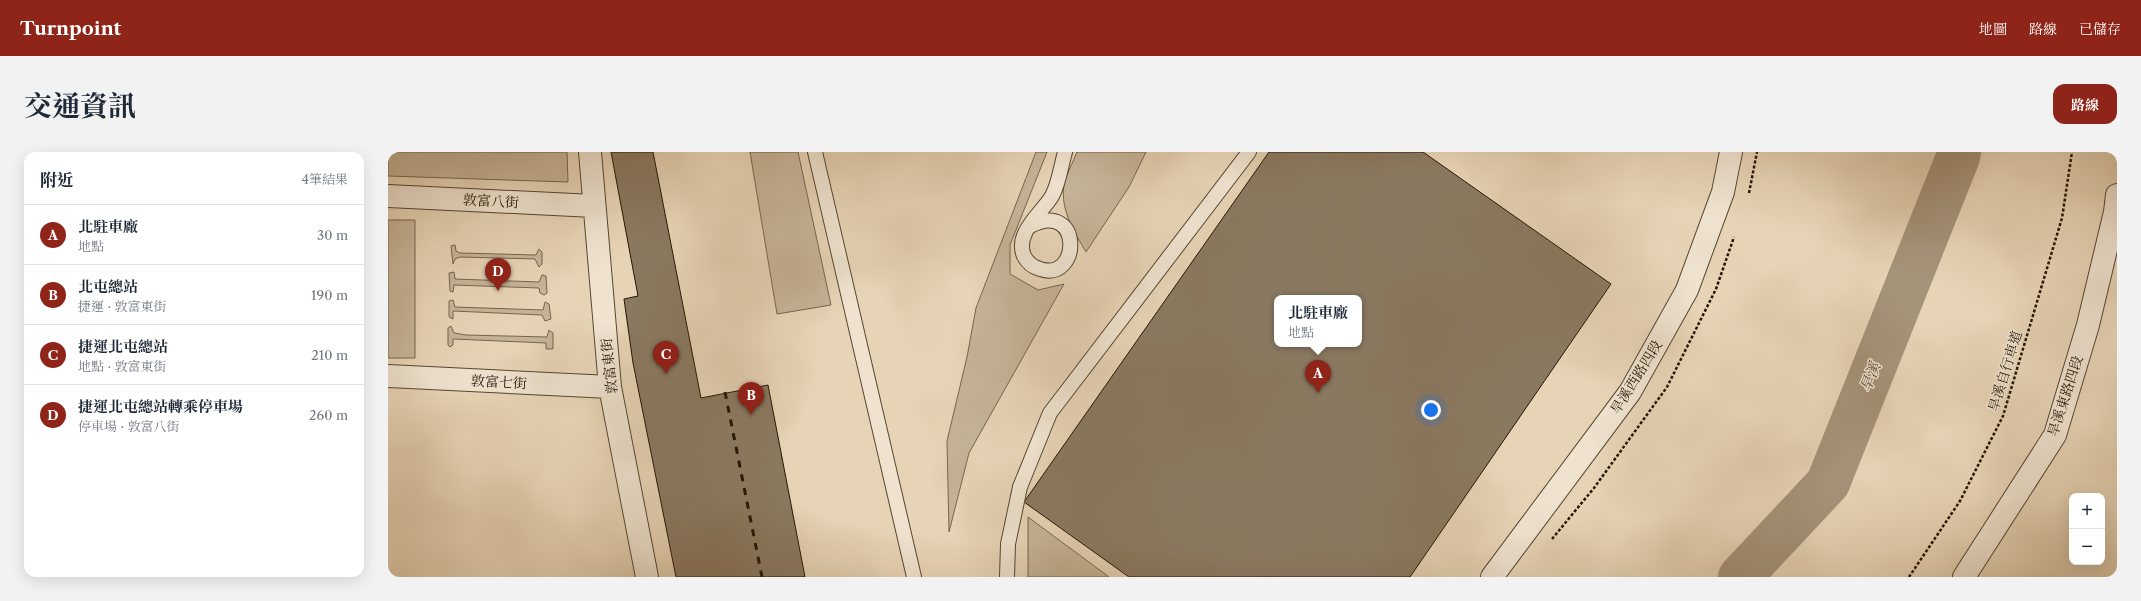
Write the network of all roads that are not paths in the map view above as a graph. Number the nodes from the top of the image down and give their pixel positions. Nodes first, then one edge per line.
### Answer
1 (590, 152) edge
2 (815, 152) edge
3 (1065, 152) edge
4 (1249, 152) edge
5 (1731, 152) edge
6 (1053, 194) junction
7 (2117, 195) edge
8 (388, 196) edge
9 (594, 206) junction
10 (1061, 225) junction
11 (1030, 226) junction
12 (388, 376) edge
13 (610, 387) junction
14 (647, 577) edge
15 (914, 577) edge
16 (1007, 577) edge
17 (1492, 577) edge
18 (1964, 577) edge

1 - 9 street, 敦富東街
2 - 15 lane
3 - 6 lane
4 - 16 lane
5 - 17 street, 旱溪西路四段
6 - 10 lane
6 - 11 lane
7 - 18 street, 旱溪東路四段
8 - 9 street, 敦富八街
9 - 13 street, 敦富東街
10 - 11 lane
10 - 11 lane
12 - 13 street, 敦富七街
13 - 14 street, 敦富東街

